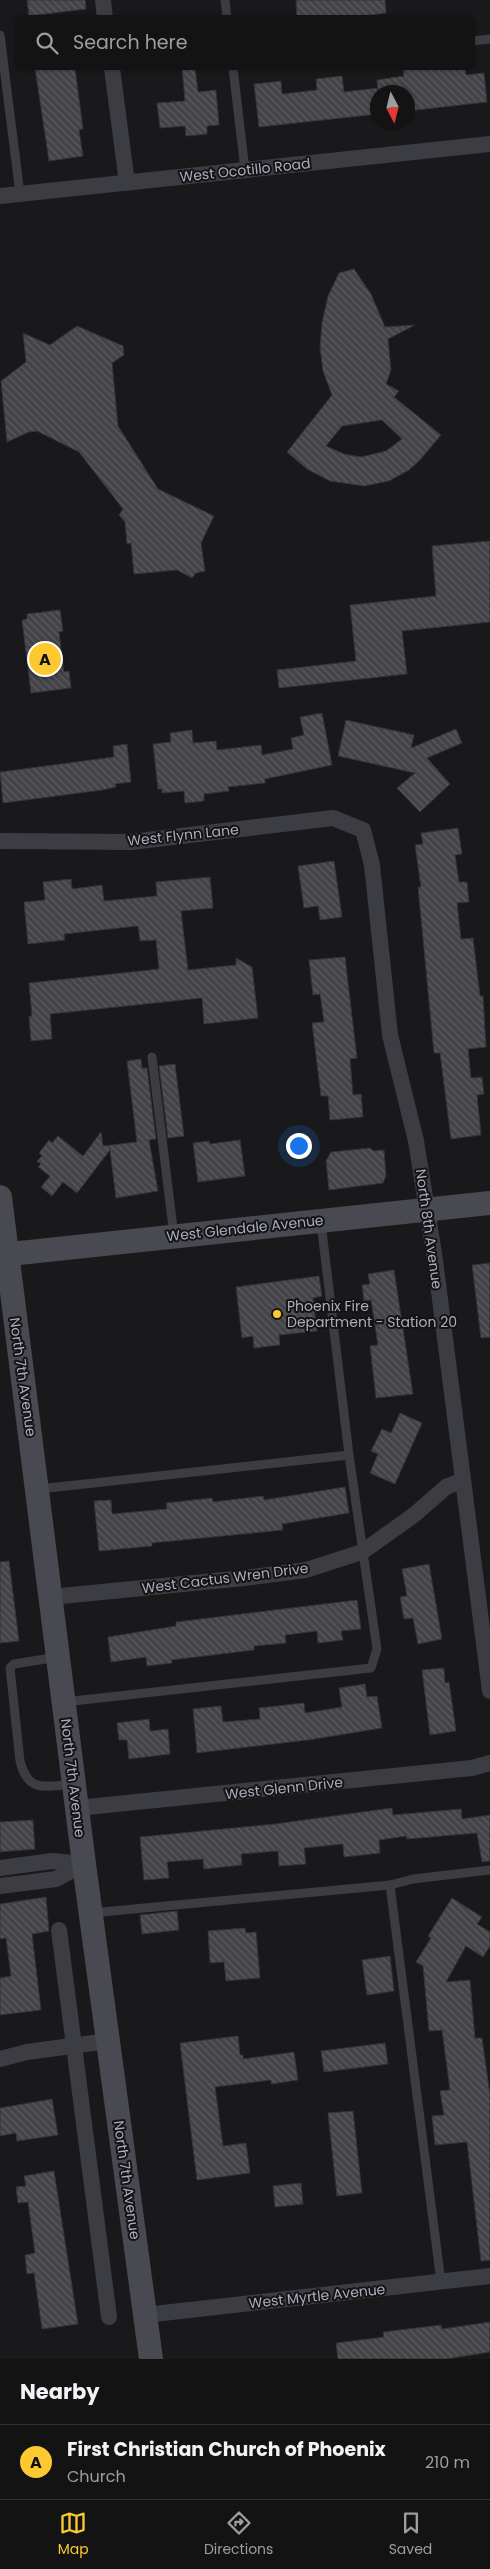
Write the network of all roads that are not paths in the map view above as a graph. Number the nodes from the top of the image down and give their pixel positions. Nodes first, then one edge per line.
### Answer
1 (103, 0) edge
2 (225, 0) edge
3 (105, 15) edge
4 (227, 15) edge
5 (0, 34) edge
6 (490, 39) edge
7 (475, 41) edge
8 (112, 70) edge
9 (233, 70) edge
10 (490, 144) edge
11 (245, 170) junction
12 (126, 183) junction
13 (20, 194) junction
14 (0, 196) edge
15 (363, 830) joint
16 (0, 841) edge
17 (152, 1057) dead end
18 (0, 1197) edge
19 (490, 1203) edge
20 (427, 1209) junction
21 (321, 1220) junction
22 (174, 1236) junction
23 (4, 1254) edge
24 (349, 1456) junction
25 (463, 1480) junction
26 (38, 1489) junction
27 (362, 1552) junction
28 (51, 1596) junction
29 (58, 1657) junction
30 (490, 1691) edge
31 (63, 1702) junction
32 (490, 1763) edge
33 (74, 1784) junction
34 (77, 1808) junction
35 (84, 1864) junction
36 (0, 1868) edge
37 (490, 1870) edge
38 (390, 1885) junction
39 (0, 1886) edge
40 (91, 1913) junction
41 (59, 1930) dead end
42 (108, 2041) junction
43 (73, 2046) junction
44 (0, 2059) edge
45 (490, 2276) edge
46 (442, 2282) junction
47 (145, 2315) junction
48 (109, 2318) dead end
49 (150, 2359) edge

1 - 3 street
2 - 4 lane
5 - 13 lane
6 - 7 lane
8 - 12 street
9 - 11 lane
10 - 11 street, West Ocotillo Road
11 - 12 street, West Ocotillo Road
12 - 13 street, West Ocotillo Road
13 - 14 street, West Ocotillo Road
15 - 16 street, West Flynn Lane
15 - 20 street, North 8th Avenue
17 - 22 lane
18 - 23 main road, North 7th Avenue
19 - 20 main road, West Glendale Avenue
20 - 21 main road, West Glendale Avenue
20 - 25 street, North 8th Avenue
21 - 22 main road, West Glendale Avenue
21 - 24 lane
22 - 23 main road, West Glendale Avenue
23 - 26 main road, North 7th Avenue
24 - 26 lane
24 - 27 lane
25 - 27 street, West Cactus Wren Drive
25 - 30 street, North 8th Avenue
26 - 28 main road, North 7th Avenue
27 - 28 street, West Cactus Wren Drive
27 - 31 lane
28 - 29 main road, North 7th Avenue
29 - 31 main road, North 7th Avenue
29 - 33 lane
31 - 33 main road, North 7th Avenue
32 - 34 street, West Glenn Drive
33 - 34 main road, North 7th Avenue
34 - 35 main road, North 7th Avenue
35 - 36 street
35 - 39 street
35 - 40 main road, North 7th Avenue
37 - 38 lane
38 - 40 lane
38 - 46 lane
40 - 42 main road, North 7th Avenue
41 - 43 street
42 - 43 street
42 - 47 main road, North 7th Avenue
43 - 44 street
43 - 48 street
45 - 46 street, West Myrtle Avenue
46 - 47 street, West Myrtle Avenue
47 - 49 main road, North 7th Avenue

